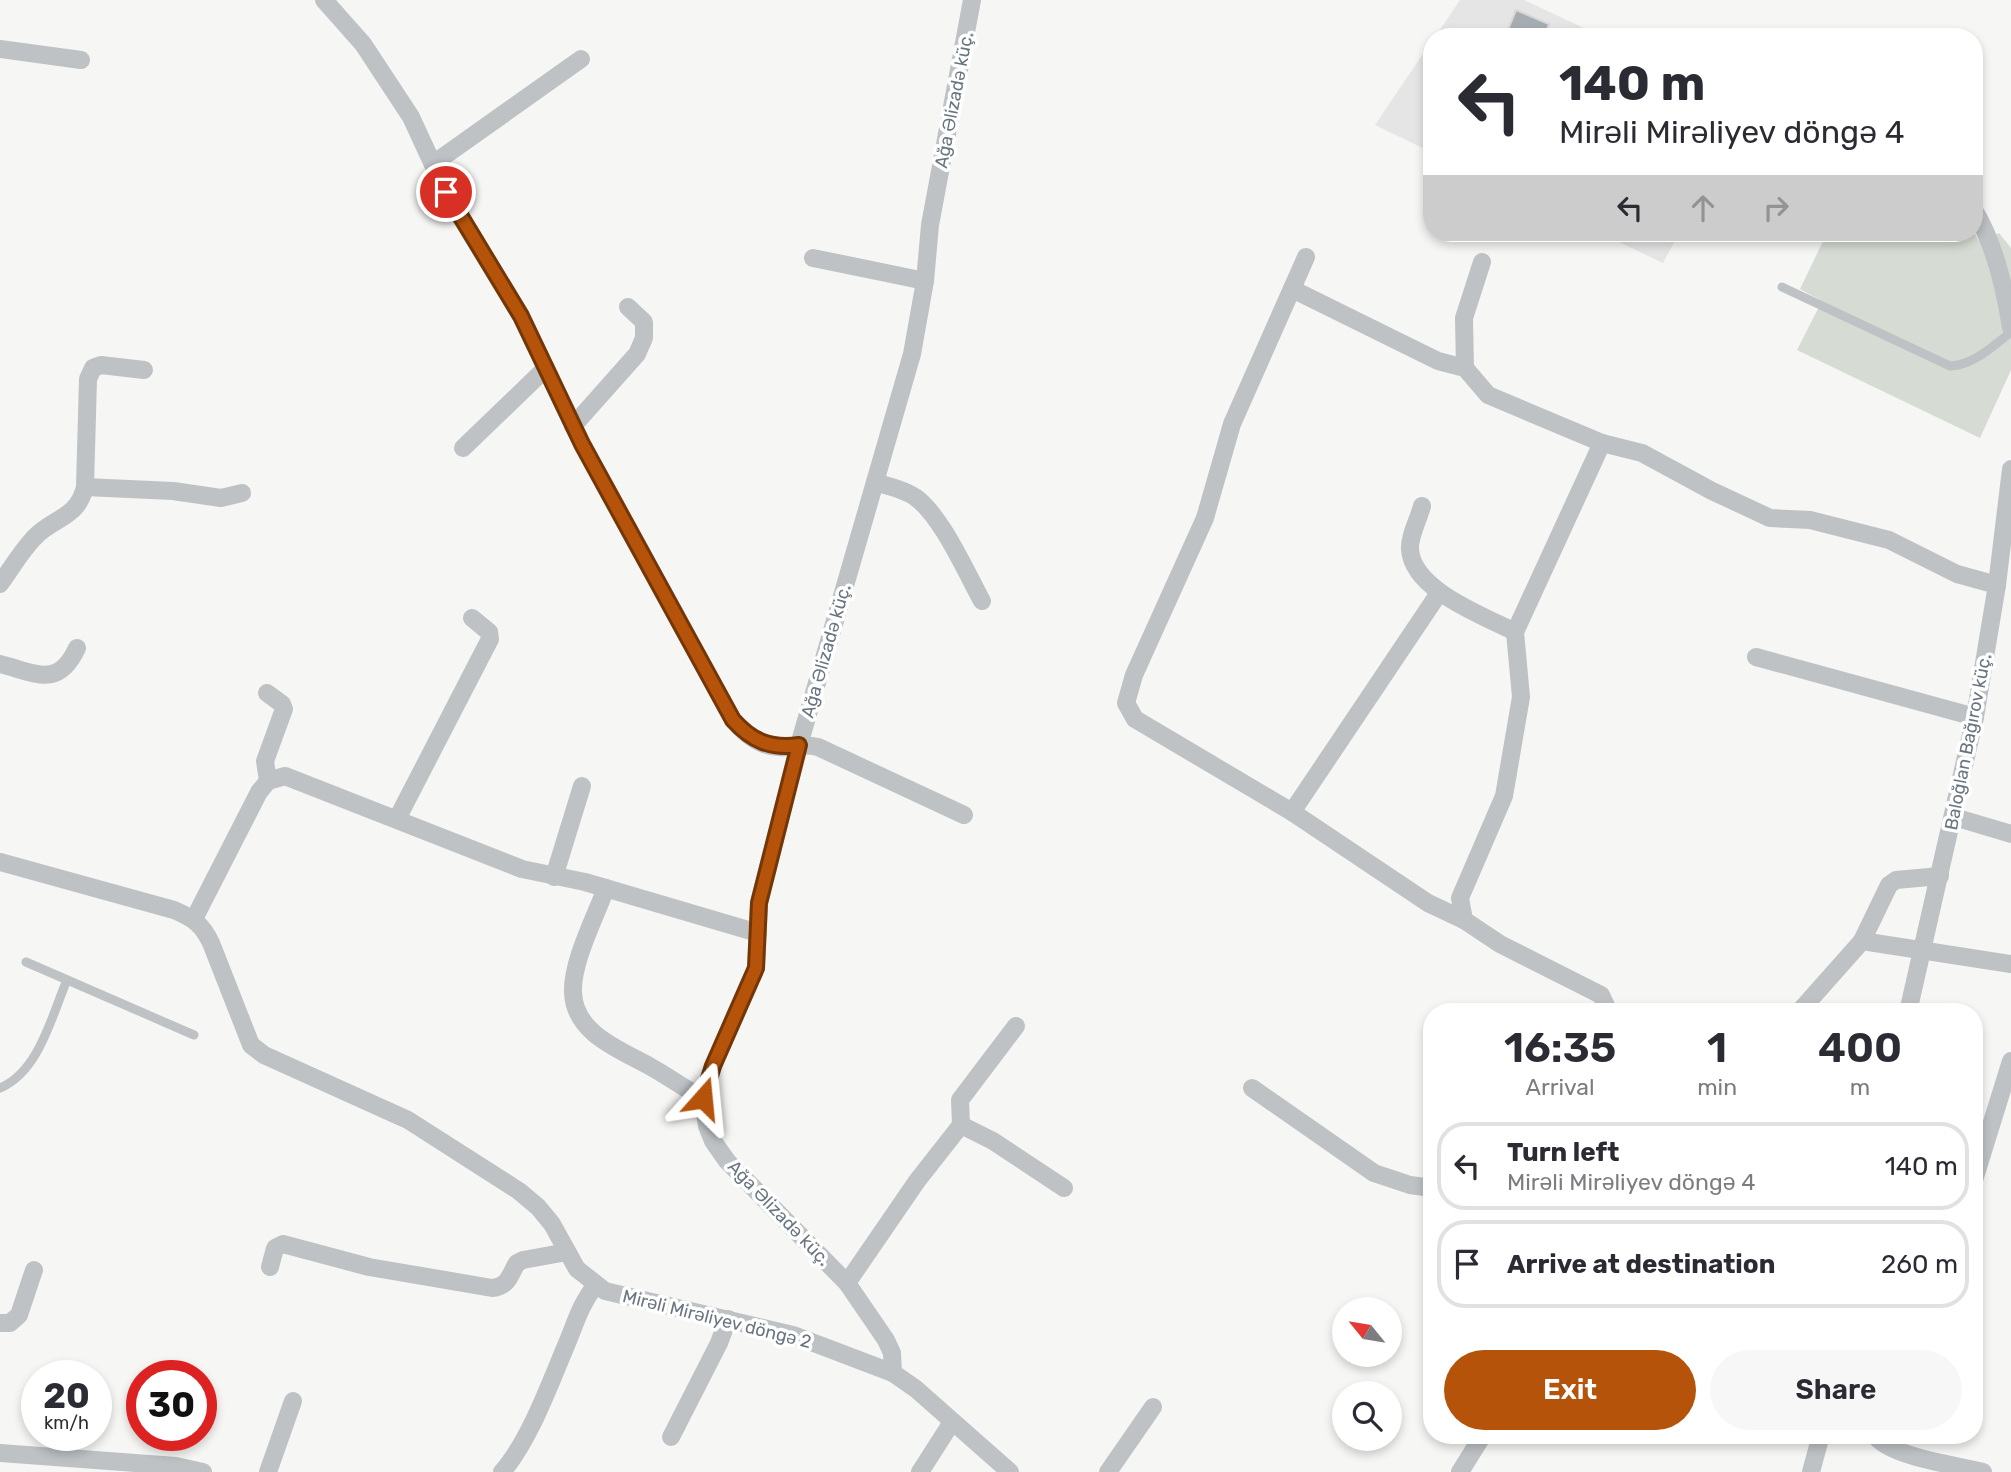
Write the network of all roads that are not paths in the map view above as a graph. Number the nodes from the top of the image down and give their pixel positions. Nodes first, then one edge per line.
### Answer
1 (325, 0) edge
2 (972, 0) edge
3 (0, 49) edge
4 (581, 59) dead end
5 (81, 60) dead end
6 (433, 164) junction
7 (1983, 224) edge
8 (1306, 257) dead end
9 (813, 258) dead end
10 (1482, 262) dead end
11 (925, 281) junction
12 (1782, 287) dead end
13 (1292, 289) junction
14 (628, 307) dead end
15 (2011, 330) edge
16 (546, 368) junction
17 (1465, 368) junction
18 (145, 370) dead end
19 (573, 426) junction
20 (1602, 443) junction
21 (463, 448) dead end
22 (2011, 469) edge
23 (875, 481) junction
24 (85, 487) junction
25 (242, 493) dead end
26 (1422, 506) dead end
27 (0, 584) edge
28 (1997, 585) junction
29 (1438, 593) junction
30 (982, 601) dead end
31 (472, 618) dead end
32 (1515, 632) junction
33 (77, 648) dead end
34 (1756, 657) dead end
35 (0, 664) edge
36 (267, 693) dead end
37 (1975, 717) junction
38 (799, 745) junction
39 (268, 781) junction
40 (582, 786) dead end
41 (1292, 812) junction
42 (964, 815) dead end
43 (1954, 817) junction
44 (397, 819) junction
45 (2011, 834) edge
46 (0, 862) edge
47 (1940, 876) junction
48 (554, 877) junction
49 (606, 888) junction
50 (194, 919) junction
51 (1464, 920) junction
52 (758, 933) junction
53 (1862, 941) junction
54 (1921, 949) junction
55 (26, 962) dead end
56 (2011, 964) edge
57 (67, 980) junction
58 (1605, 1003) edge
59 (1807, 1003) edge
60 (1910, 1003) edge
61 (1016, 1026) dead end
62 (194, 1035) dead end
63 (2011, 1061) edge
64 (0, 1088) edge
65 (1252, 1088) dead end
66 (703, 1098) junction
67 (961, 1125) junction
68 (1983, 1151) edge
69 (1423, 1187) edge
70 (1064, 1188) dead end
71 (567, 1252) junction
72 (270, 1266) dead end
73 (34, 1270) dead end
74 (847, 1283) junction
75 (596, 1285) junction
76 (728, 1319) junction
77 (0, 1323) edge
78 (893, 1373) junction
79 (293, 1401) dead end
80 (1153, 1407) dead end
81 (953, 1422) junction
82 (671, 1437) dead end
83 (1477, 1444) edge
84 (1819, 1444) edge
85 (1886, 1444) edge
86 (0, 1452) edge
87 (195, 1471) edge
88 (268, 1472) edge
89 (502, 1472) edge
90 (920, 1472) edge
91 (1010, 1472) edge
92 (1108, 1472) edge
93 (1460, 1472) edge
94 (1811, 1472) edge
95 (1983, 1472) edge

1 - 6 street
2 - 11 street, Ağa Əlizadə küç.
3 - 5 street
4 - 6 street
6 - 16 street
7 - 15 street
8 - 13 street
9 - 11 street
10 - 17 street
11 - 23 street, Ağa Əlizadə küç.
12 - 15 lane
13 - 17 street
13 - 41 street
14 - 19 street
16 - 19 street
16 - 21 street
17 - 20 street
18 - 24 street
19 - 38 street
20 - 28 street
20 - 32 street
22 - 28 street, Baloğlan Bağırov küç.
23 - 30 street
23 - 38 street, Ağa Əlizadə küç.
24 - 25 street
24 - 27 street
26 - 29 street
28 - 37 street, Baloğlan Bağırov küç.
29 - 32 street
29 - 41 street
31 - 44 street
32 - 51 street
33 - 35 street
34 - 37 street
36 - 39 street
37 - 43 street, Baloğlan Bağırov küç.
38 - 42 street
38 - 52 street, Ağa Əlizadə küç.
39 - 44 street
39 - 50 street
40 - 48 street
41 - 51 street
43 - 45 street
43 - 47 street, Baloğlan Bağırov küç.
44 - 48 street
46 - 50 street
47 - 53 street
47 - 54 street, Baloğlan Bağırov küç.
48 - 49 street
49 - 52 street
49 - 66 street
50 - 71 street, Mirəli Mirəliyev döngə 2
51 - 58 street
52 - 66 street, Ağa Əlizadə küç.
53 - 54 street
53 - 59 street
54 - 56 street
54 - 60 street, Baloğlan Bağırov küç.
55 - 57 lane
57 - 62 lane
57 - 64 lane
61 - 67 street
63 - 68 street
65 - 69 street
66 - 74 street, Ağa Əlizadə küç.
67 - 70 street
67 - 74 street
71 - 72 street
71 - 75 street, Mirəli Mirəliyev döngə 2
73 - 77 street
74 - 78 street, Ağa Əlizadə küç.
75 - 76 street, Mirəli Mirəliyev döngə 2
75 - 89 street
76 - 78 street, Mirəli Mirəliyev döngə 2
76 - 82 street
78 - 81 street
79 - 88 street
80 - 92 street
81 - 90 street
81 - 91 street
83 - 93 street
84 - 94 street
85 - 95 street
86 - 87 street

